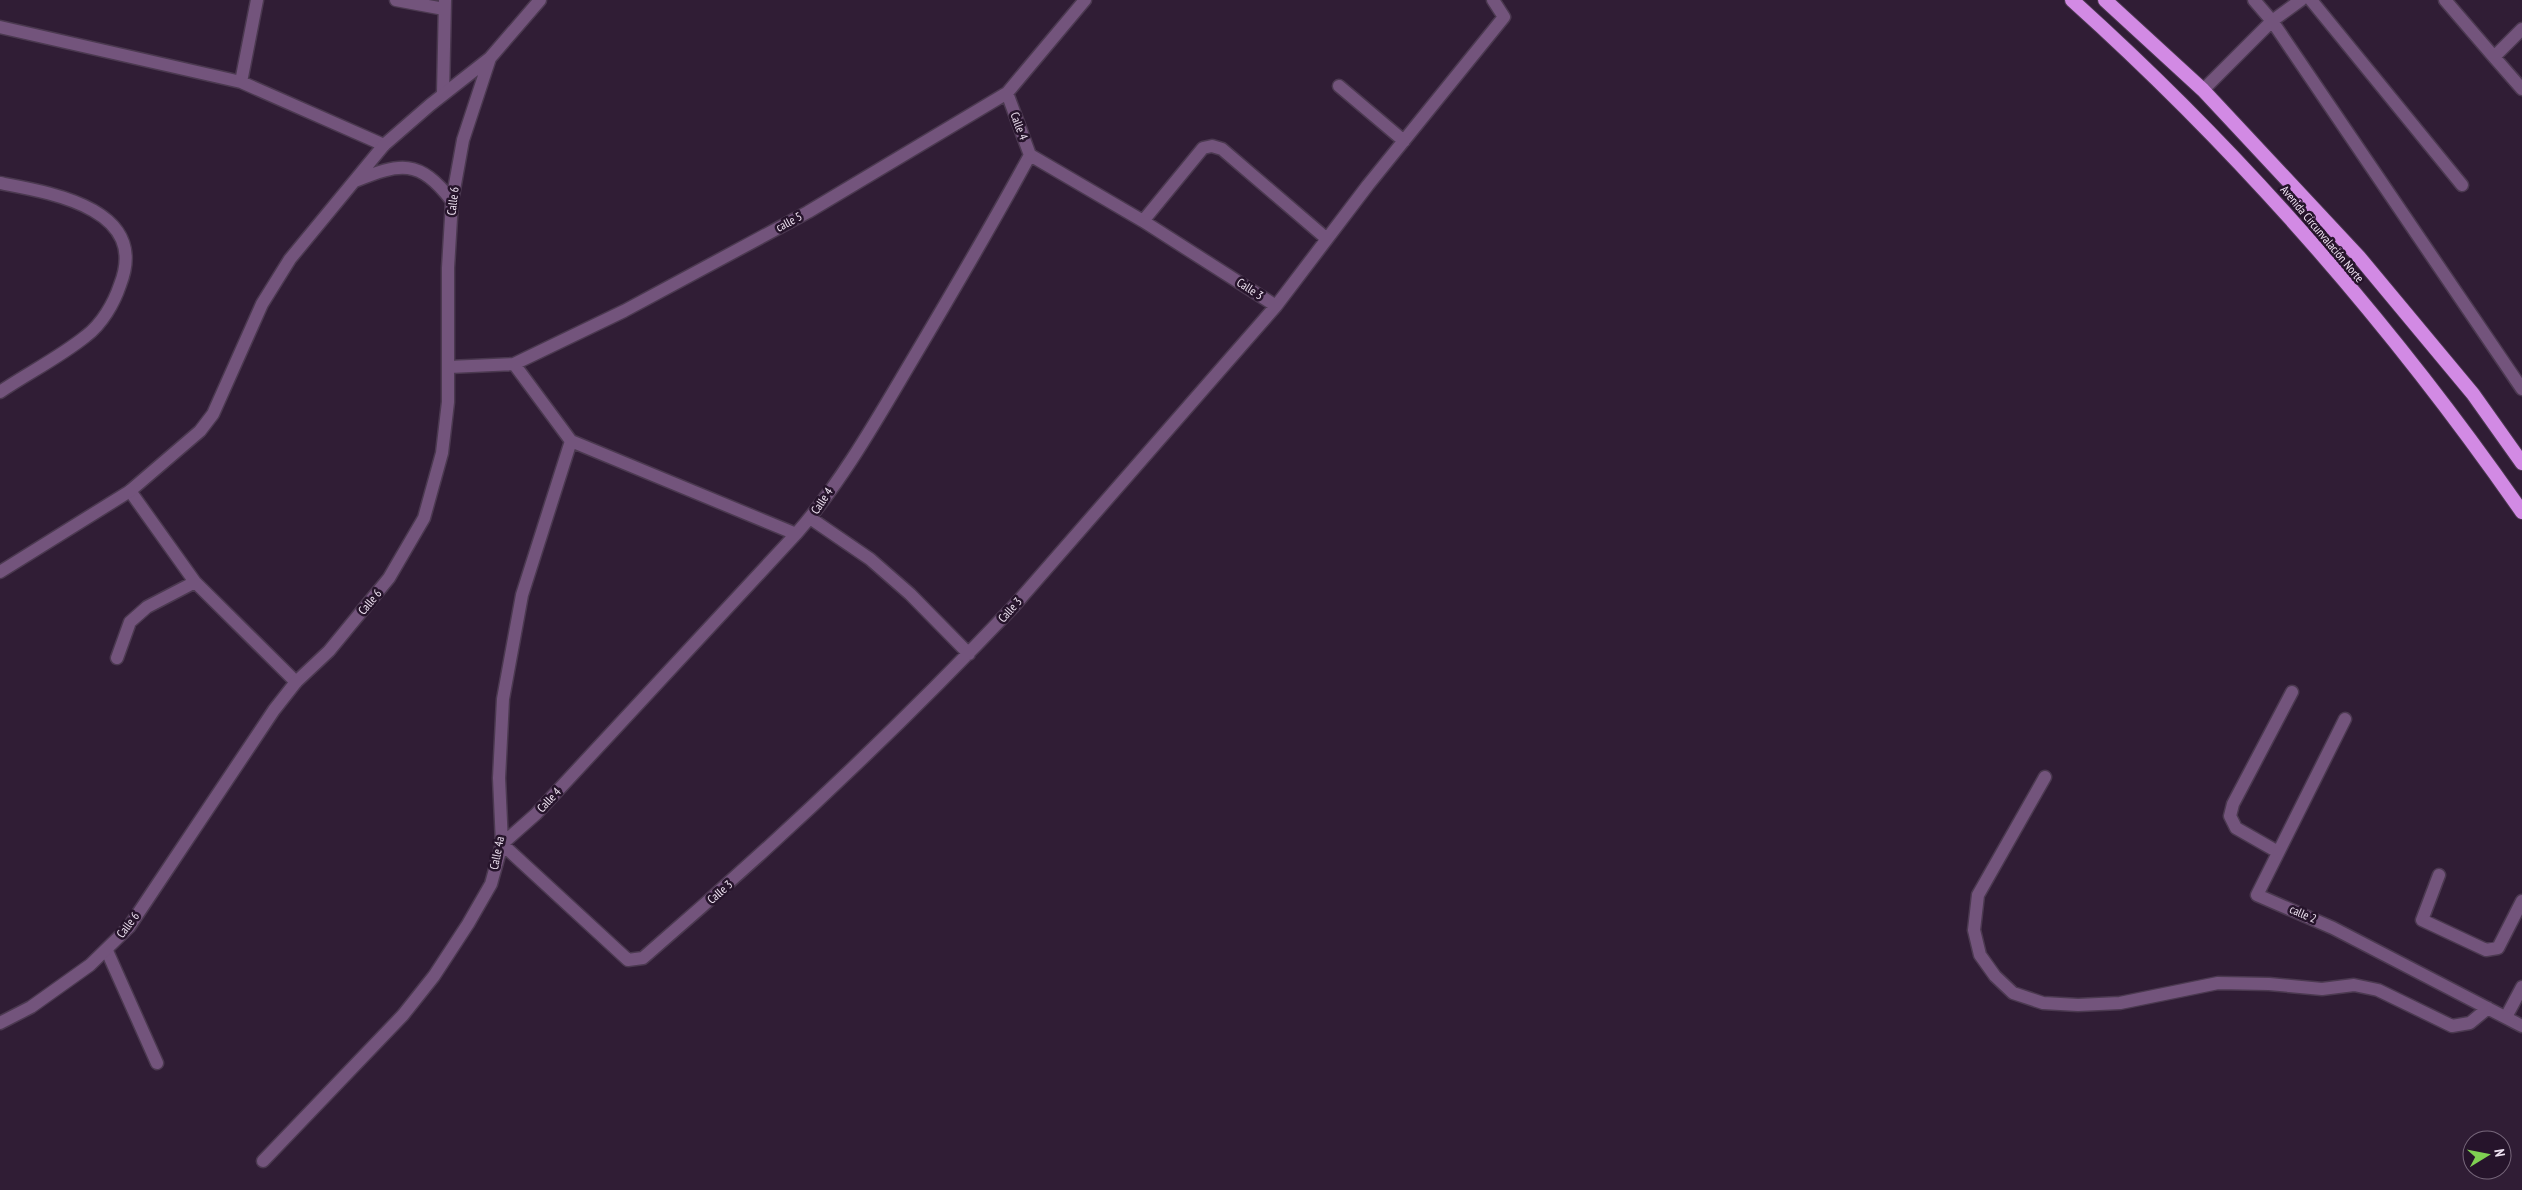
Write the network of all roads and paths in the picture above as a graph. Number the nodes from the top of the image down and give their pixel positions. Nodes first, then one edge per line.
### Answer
1 (257, 0) edge
2 (396, 0) edge
3 (540, 0) edge
4 (1084, 0) edge
5 (1493, 0) edge
6 (2072, 0) edge
7 (2105, 0) edge
8 (2254, 0) edge
9 (2301, 0) edge
10 (2311, 0) edge
11 (2445, 0) edge
12 (444, 4) edge
13 (2272, 21) junction
14 (0, 28) edge
15 (2522, 29) edge
16 (2494, 57) junction
17 (490, 58) junction
18 (241, 82) junction
19 (1339, 86) dead end
20 (2522, 89) edge
21 (2203, 90) junction
22 (1007, 93) junction
23 (443, 94) junction
24 (1404, 141) junction
25 (384, 145) junction
26 (1030, 155) junction
27 (352, 182) junction
28 (0, 183) edge
29 (2462, 185) dead end
30 (452, 201) junction
31 (1143, 221) junction
32 (1327, 239) junction
33 (1276, 306) junction
34 (514, 364) junction
35 (449, 367) junction
36 (2522, 389) edge
37 (0, 392) edge
38 (571, 441) junction
39 (2522, 463) edge
40 (130, 490) junction
41 (2522, 512) edge
42 (810, 518) junction
43 (796, 534) junction
44 (0, 572) edge
45 (196, 582) junction
46 (969, 654) junction
47 (117, 658) dead end
48 (296, 682) junction
49 (2292, 692) dead end
50 (2345, 719) dead end
51 (2045, 778) dead end
52 (502, 844) junction
53 (2278, 852) junction
54 (2439, 875) dead end
55 (2522, 901) edge
56 (107, 951) junction
57 (2522, 987) edge
58 (2488, 1008) junction
59 (2506, 1018) junction
60 (0, 1024) edge
61 (2522, 1026) edge
62 (157, 1064) dead end
63 (263, 1161) dead end

1 - 18 street
2 - 12 street
3 - 17 street, Calle 6
4 - 22 street, calle 5
5 - 24 street
6 - 41 highway, Avenida Circunvalación Norte
7 - 21 highway, Avenida Circunvalación Norte
8 - 13 street
9 - 13 street
10 - 29 street
11 - 16 street
12 - 23 street
13 - 21 street
13 - 36 street
14 - 18 street
15 - 16 street
16 - 20 street
17 - 23 street, Calle 6
17 - 30 street, Calle 6
18 - 25 street
19 - 24 street
21 - 39 highway, Avenida Circunvalación Norte
22 - 26 street, Calle 4
22 - 34 street, calle 5
23 - 25 street, Calle 6
24 - 32 street
25 - 27 street, Calle 6
26 - 31 street, Calle 3
26 - 42 street, Calle 4
27 - 30 street
27 - 40 street, Calle 6
28 - 37 street
30 - 35 street, Calle 6
31 - 32 street
31 - 33 street, Calle 3
32 - 33 street
33 - 46 street, Calle 3
34 - 35 street, calle 5
34 - 38 street
35 - 48 street, Calle 6
38 - 43 street
38 - 52 street, Calle 4a
40 - 44 street, Calle 6
40 - 45 street
42 - 43 street, Calle 4
42 - 46 street
43 - 52 street, Calle 4
45 - 47 street
45 - 48 street
46 - 52 street, Calle 3
48 - 56 street, Calle 6
49 - 53 street
50 - 53 street, calle 2
51 - 58 street
52 - 63 street, Calle 4a
53 - 58 street, calle 2
54 - 55 street
56 - 60 street, Calle 6
56 - 62 street
57 - 59 street
58 - 59 street, calle 2
59 - 61 street, calle 2

